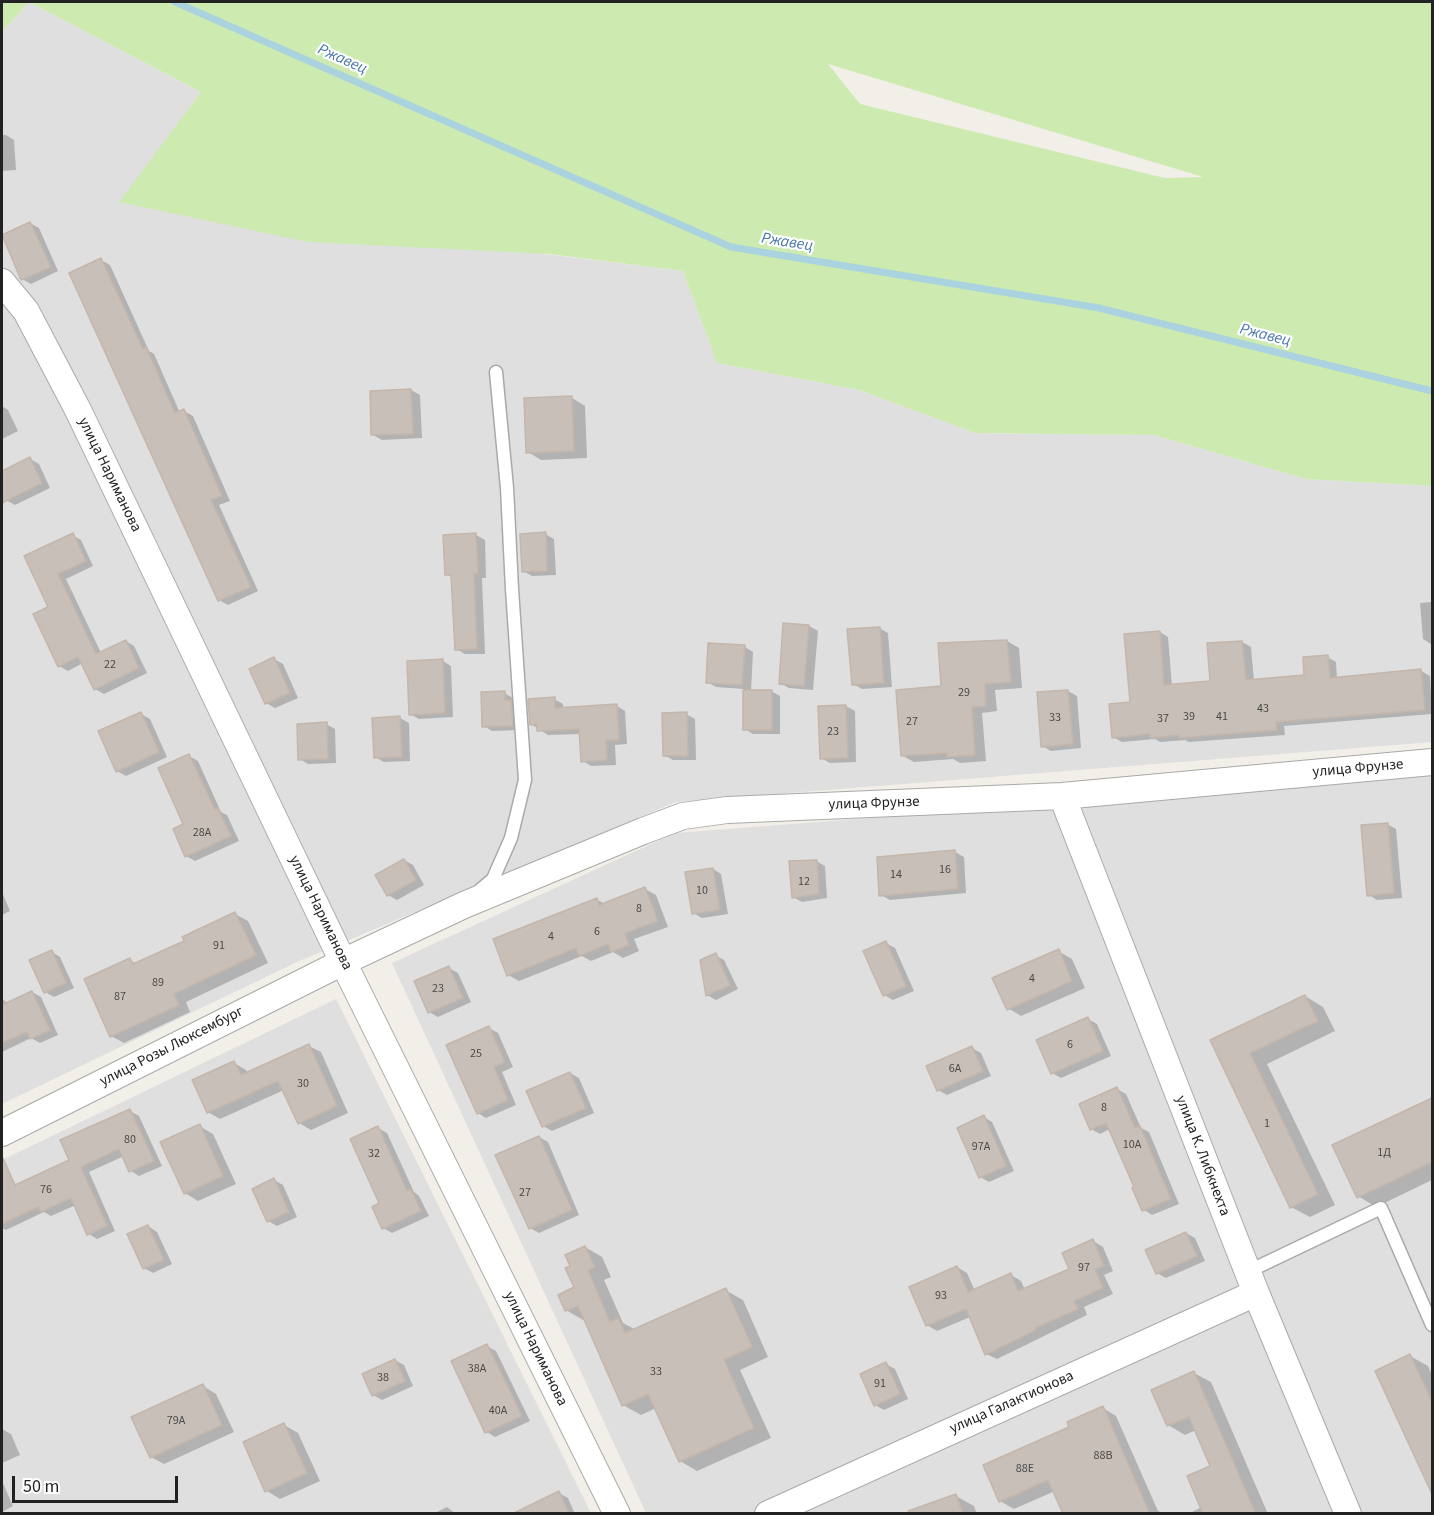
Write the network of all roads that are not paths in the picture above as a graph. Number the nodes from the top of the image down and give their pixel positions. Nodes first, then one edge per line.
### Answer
1 (2, 282) edge
2 (496, 372) dead end
3 (1432, 762) edge
4 (1062, 796) junction
5 (464, 904) junction
6 (343, 962) junction
7 (2, 1133) edge
8 (1252, 1282) junction
9 (1432, 1324) edge
10 (617, 1514) edge
11 (768, 1514) edge
12 (1348, 1514) edge

1 - 6 street, улица Нариманова
2 - 5 lane
3 - 4 street, улица Фрунзе
4 - 5 street, улица Фрунзе
4 - 8 street, улица К. Либкнехта
5 - 6 street, улица Фрунзе
6 - 7 street, улица Розы Люксембург
6 - 10 street, улица Нариманова
8 - 9 lane
8 - 11 street, улица Галактионова
8 - 12 street, улица К. Либкнехта

